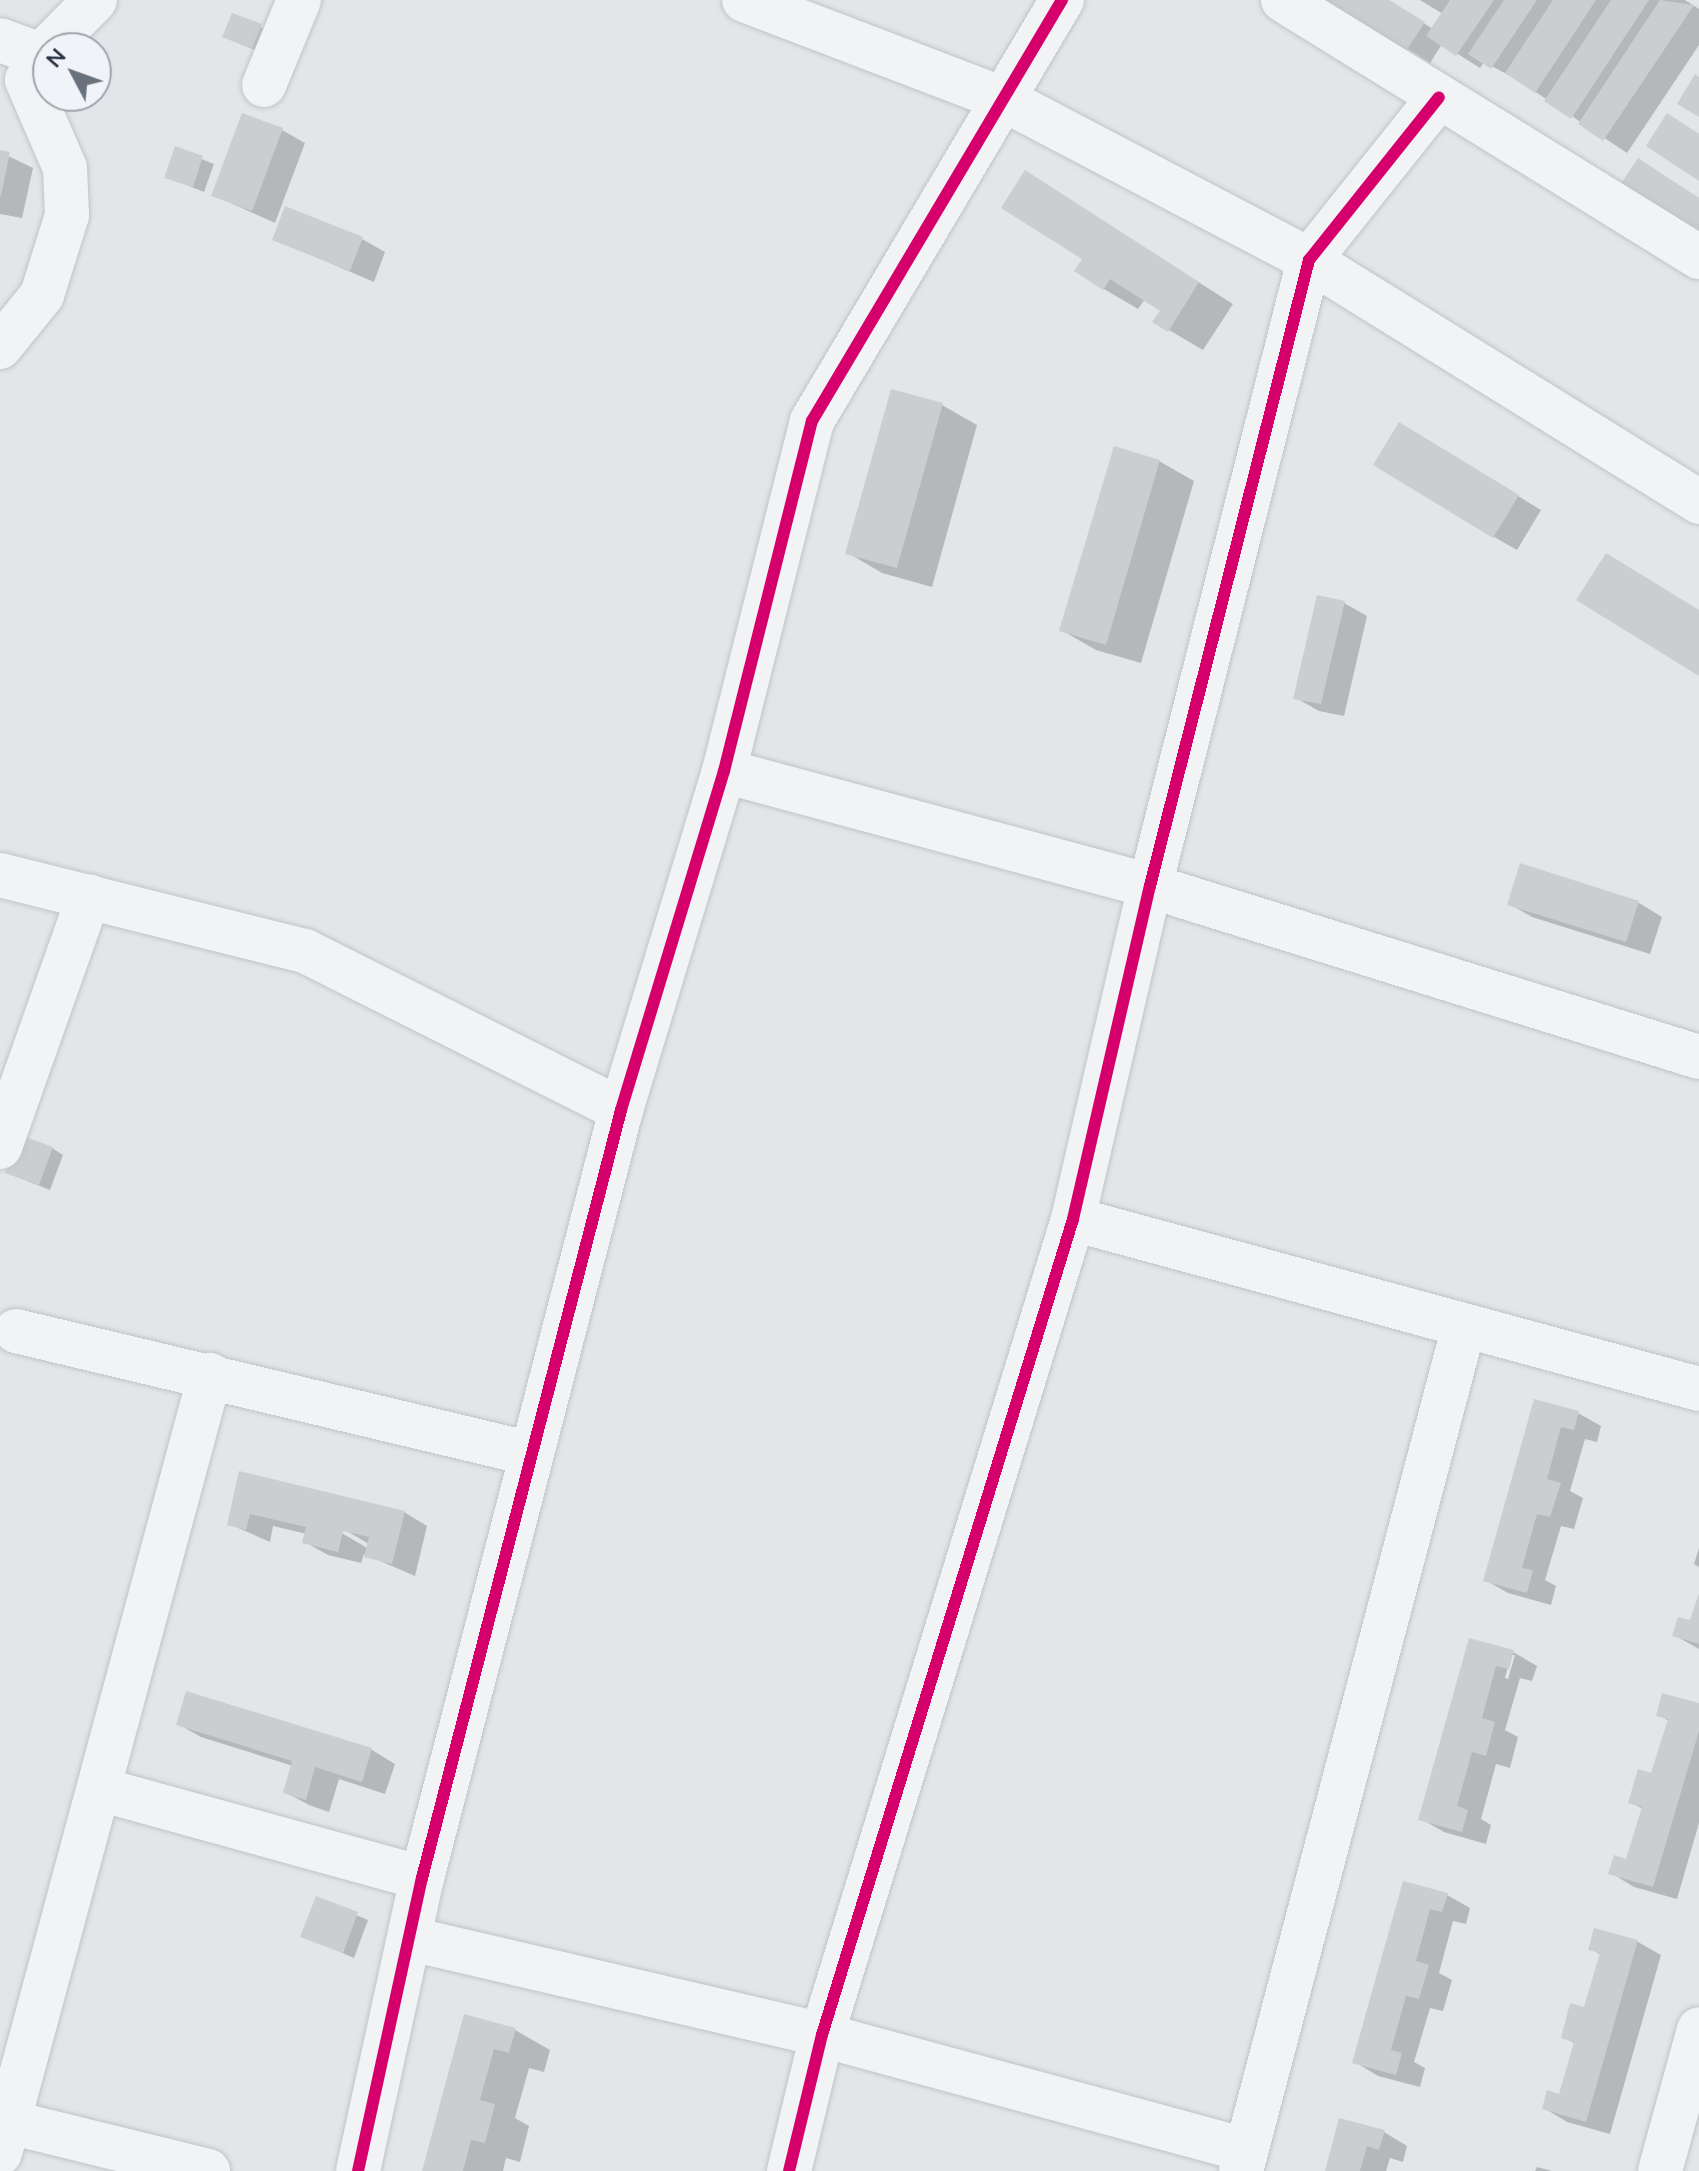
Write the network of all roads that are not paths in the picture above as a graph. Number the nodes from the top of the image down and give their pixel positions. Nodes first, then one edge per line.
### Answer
1 (95, 0) edge
2 (299, 0) edge
3 (744, 0) edge
4 (1062, 0) edge
5 (1283, 0) edge
6 (64, 32) edge
7 (0, 40) edge
8 (32, 52) edge
9 (32, 71) edge
10 (264, 85) dead end
11 (32, 92) edge
12 (1439, 97) junction
13 (1001, 98) junction
14 (41, 112) edge
15 (1699, 257) edge
16 (1309, 260) junction
17 (0, 347) edge
18 (1699, 502) edge
19 (724, 771) junction
20 (0, 875) edge
21 (1150, 886) junction
22 (89, 896) junction
23 (1699, 1057) edge
24 (12, 1080) edge
25 (621, 1110) junction
26 (0, 1147) edge
27 (1073, 1219) junction
28 (1464, 1326) junction
29 (16, 1331) dead end
30 (210, 1375) junction
31 (1699, 1389) edge
32 (532, 1454) junction
33 (99, 1789) junction
34 (422, 1878) junction
35 (411, 1939) junction
36 (1699, 2029) edge
37 (822, 2035) junction
38 (5, 2137) edge
39 (1244, 2161) edge
40 (1668, 2169) edge
41 (208, 2171) edge
42 (358, 2171) edge
43 (789, 2171) edge

1 - 6 street
2 - 10 street
3 - 13 street
4 - 13 street
5 - 12 street
7 - 8 street
9 - 11 street
12 - 15 street
12 - 16 street
13 - 16 street
13 - 19 street
14 - 17 street
16 - 18 street
16 - 21 street
19 - 21 street
19 - 25 street
20 - 22 street
21 - 23 street
21 - 27 street
22 - 24 street
22 - 25 street
24 - 26 street
25 - 32 street
27 - 28 street
27 - 37 street
28 - 31 street
28 - 39 street
29 - 30 street
30 - 32 street
30 - 33 street
32 - 34 street
33 - 34 street
33 - 38 street
34 - 35 street
35 - 37 street
35 - 42 street
36 - 40 street
37 - 39 street
37 - 43 street
38 - 41 street

